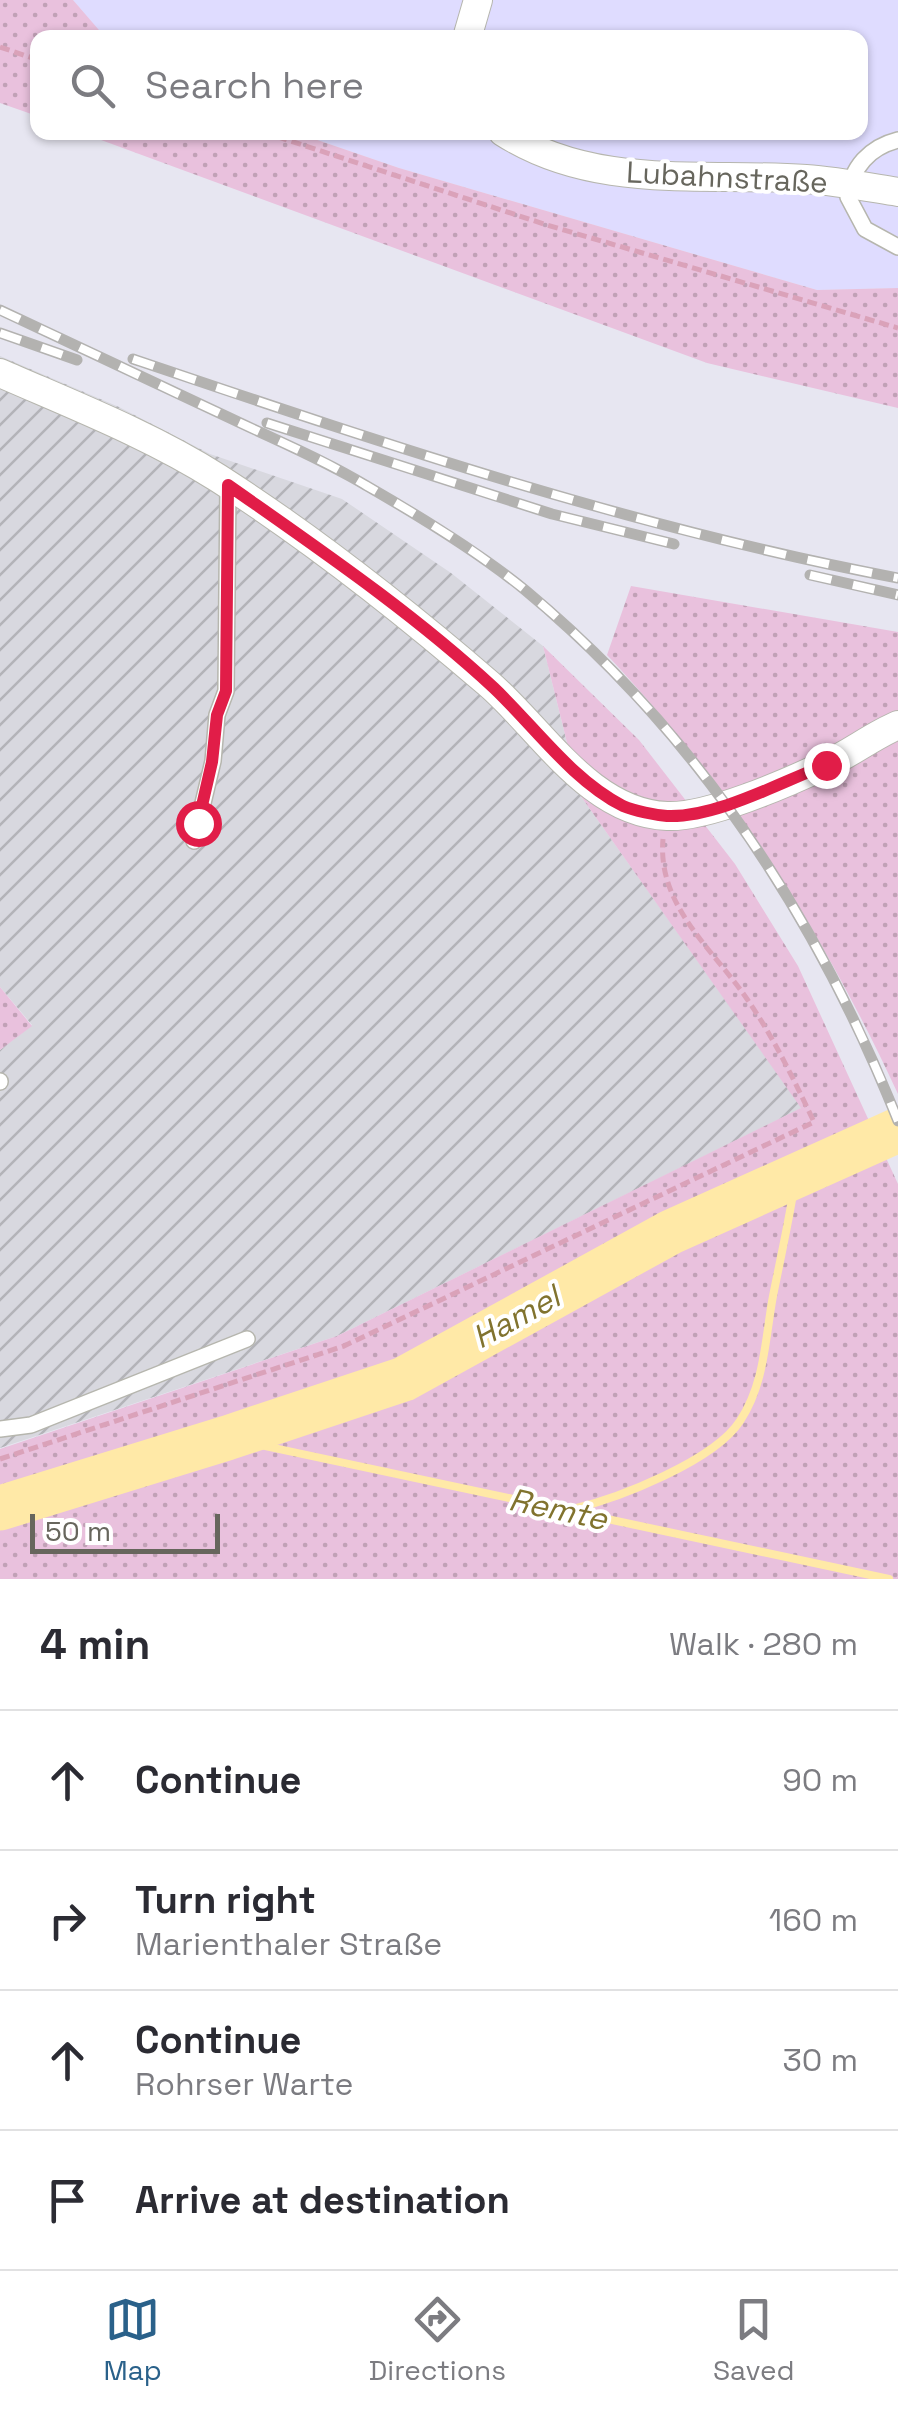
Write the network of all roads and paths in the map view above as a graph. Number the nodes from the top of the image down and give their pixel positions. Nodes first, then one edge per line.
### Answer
1 (478, 0) edge
2 (469, 30) edge
3 (0, 48) edge
4 (30, 57) edge
5 (288, 140) edge
6 (515, 140) edge
7 (898, 140) edge
8 (849, 184) junction
9 (898, 192) edge
10 (898, 246) edge
11 (898, 328) edge
12 (0, 372) edge
13 (228, 485) junction
14 (898, 726) edge
15 (665, 816) junction
16 (194, 841) dead end
17 (248, 1339) dead end
18 (0, 1429) edge
19 (0, 1459) edge

1 - 2 street
3 - 4 path
5 - 11 path
6 - 8 street, Lubahnstraße
7 - 8 lane
8 - 9 street, Lubahnstraße
8 - 10 lane
12 - 13 street
13 - 15 street
13 - 16 lane
14 - 15 street
15 - 19 path
17 - 18 lane

